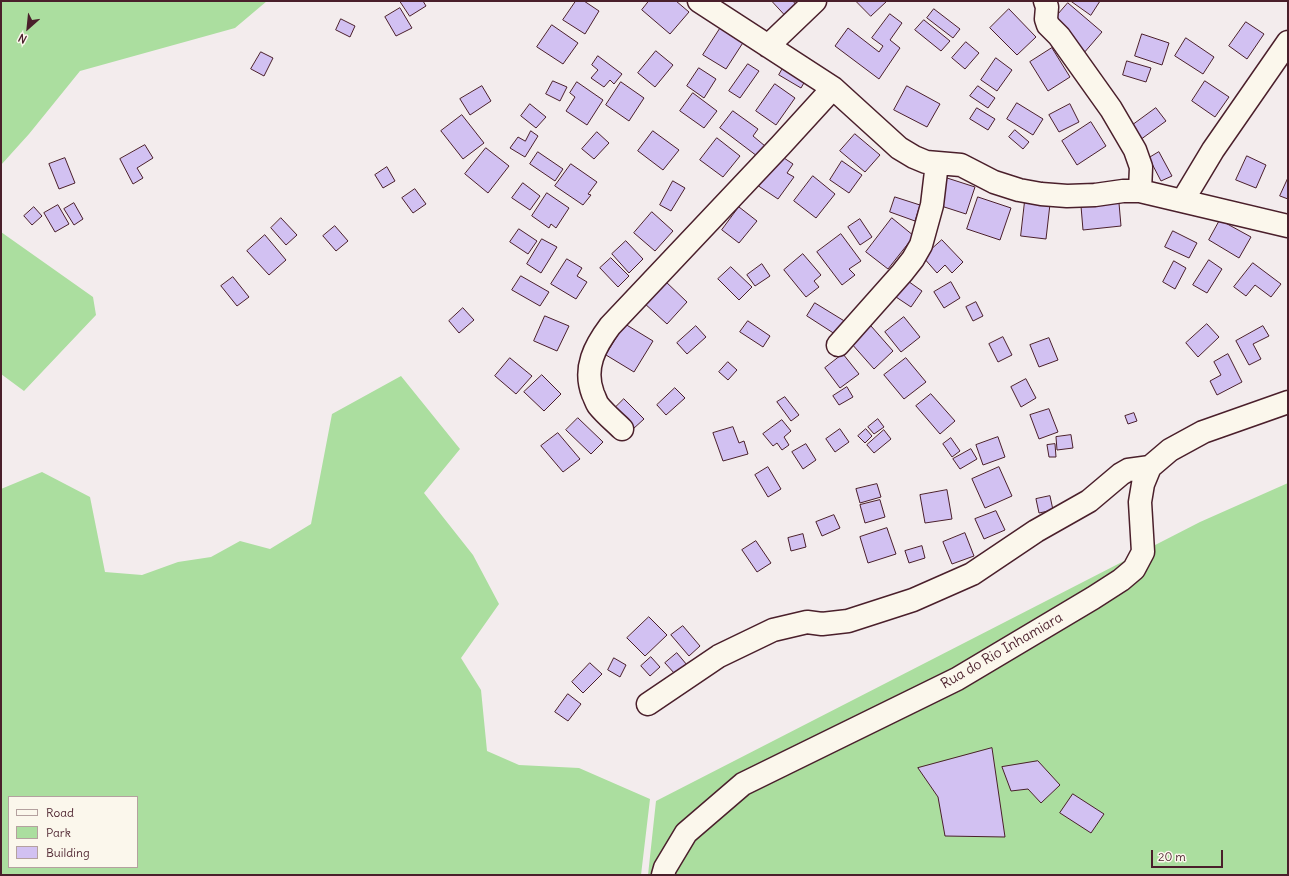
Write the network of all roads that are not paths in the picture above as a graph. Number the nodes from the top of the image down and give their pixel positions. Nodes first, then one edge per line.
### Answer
1 (699, 1) edge
2 (815, 1) edge
3 (1046, 1) edge
4 (1288, 42) edge
5 (768, 46) junction
6 (833, 88) junction
7 (937, 163) junction
8 (1140, 191) junction
9 (1183, 200) junction
10 (1288, 226) edge
11 (838, 345) dead end
12 (1288, 402) edge
13 (622, 429) dead end
14 (1150, 467) junction
15 (648, 704) dead end
16 (663, 875) edge

1 - 5 street
2 - 5 street
3 - 8 street
4 - 9 street
5 - 6 street
6 - 7 street
6 - 13 street
7 - 8 street
7 - 11 street
8 - 9 street
9 - 10 street
12 - 14 street, Rua do Rio Inhamiara
14 - 15 street
14 - 16 street, Rua do Rio Inhamiara

